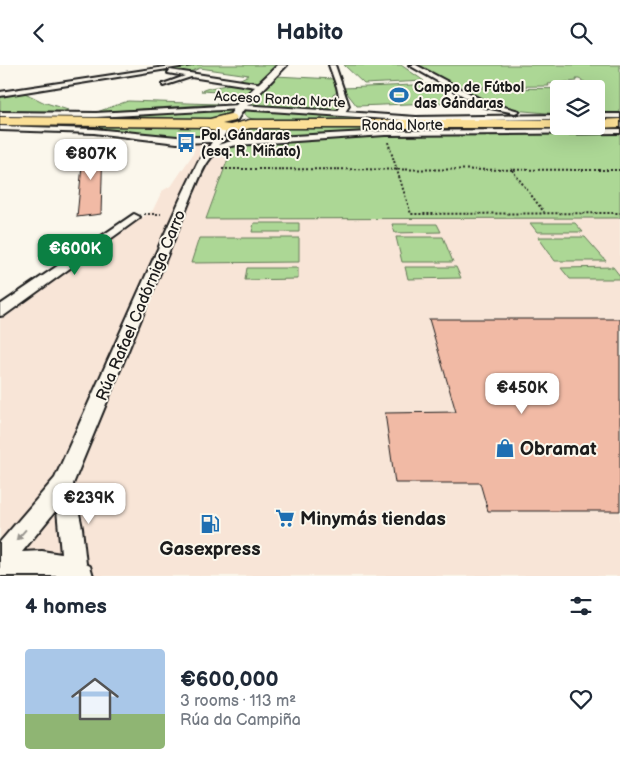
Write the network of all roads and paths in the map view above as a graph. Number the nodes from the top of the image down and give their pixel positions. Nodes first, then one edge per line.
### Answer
1 (189, 65) edge
2 (283, 65) edge
3 (332, 65) edge
4 (412, 65) edge
5 (156, 70) junction
6 (192, 75) junction
7 (165, 85) dead end
8 (262, 86) junction
9 (0, 95) edge
10 (341, 113) junction
11 (0, 114) edge
12 (620, 116) edge
13 (550, 117) edge
14 (605, 117) edge
15 (550, 120) edge
16 (550, 120) edge
17 (0, 121) edge
18 (229, 123) junction
19 (620, 123) edge
20 (605, 124) edge
21 (0, 128) edge
22 (620, 131) edge
23 (386, 133) junction
24 (177, 139) junction
25 (238, 142) junction
26 (208, 153) junction
27 (222, 169) dead end
28 (397, 169) junction
29 (512, 170) junction
30 (620, 170) edge
31 (544, 212) junction
32 (620, 213) edge
33 (134, 217) dead end
34 (0, 312) edge
35 (63, 484) junction
36 (0, 558) edge
37 (0, 568) edge
38 (78, 573) edge

1 - 5 street
2 - 8 main road
3 - 10 street
4 - 13 street
5 - 6 street
5 - 9 street
6 - 7 street
6 - 8 street
8 - 18 main road
10 - 15 street, Acceso Ronda Norte
10 - 18 street, Acceso Ronda Norte
11 - 18 street, Acceso Ronda Norte
12 - 14 street
16 - 18 highway, Ronda Norte
17 - 18 highway, Ronda Norte
18 - 24 street
18 - 25 street
18 - 26 street, Rúa Rafael Cadórniga Carro
19 - 20 highway
21 - 24 street
22 - 23 street
23 - 25 street
23 - 28 path
24 - 26 street
25 - 26 street
26 - 35 street, Rúa Rafael Cadórniga Carro
27 - 28 path
28 - 29 path
28 - 31 path
29 - 30 path
29 - 31 path
31 - 32 path
33 - 34 street
35 -> 36 street, Rúa Rafael Cadórniga Carro
35 - 38 street
37 - 38 street

